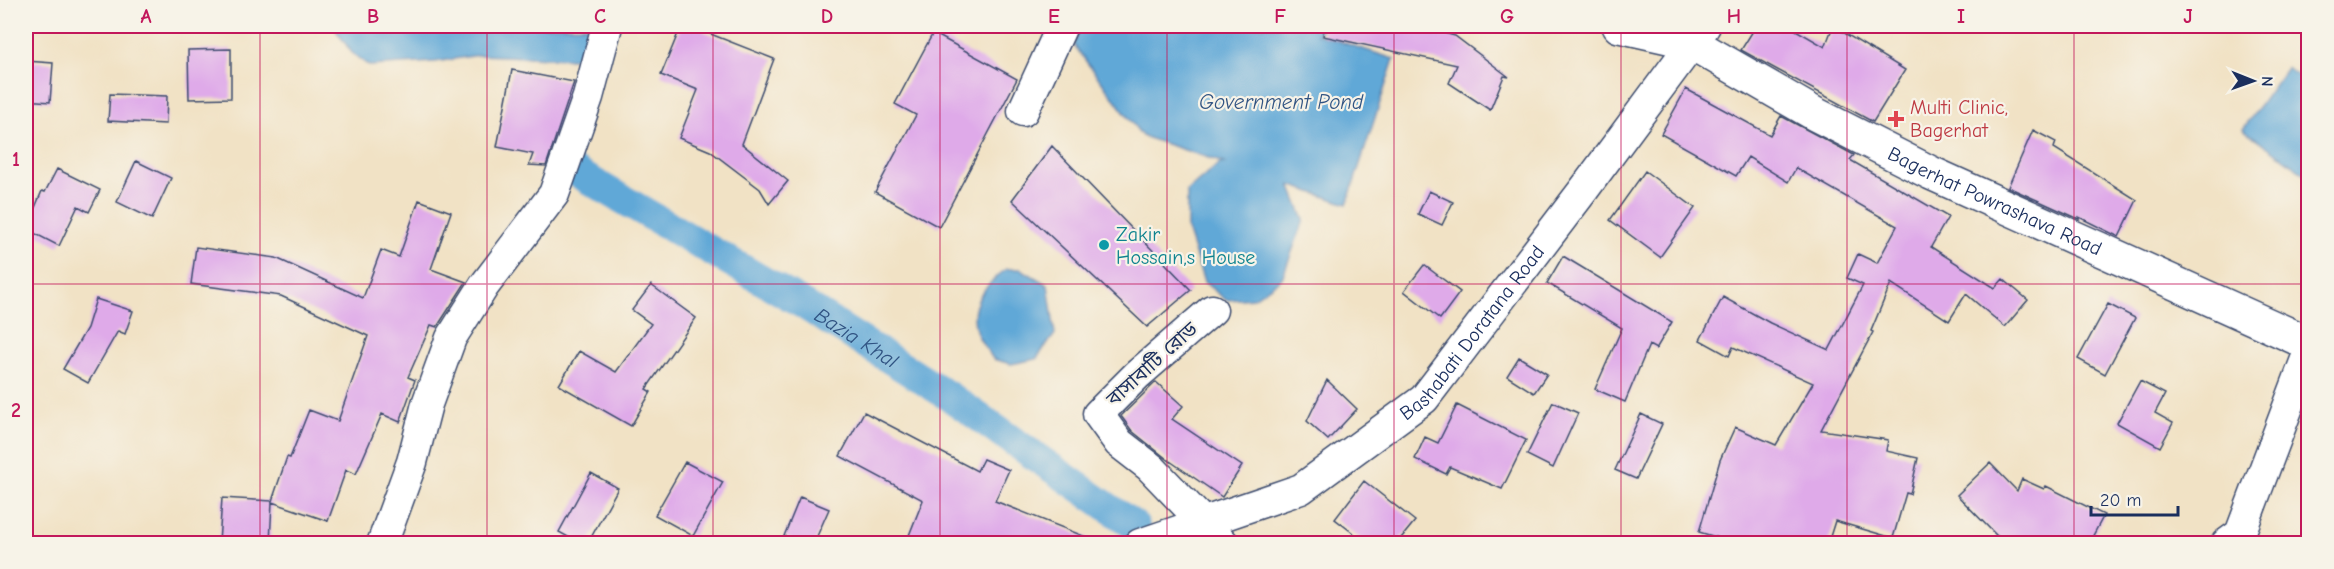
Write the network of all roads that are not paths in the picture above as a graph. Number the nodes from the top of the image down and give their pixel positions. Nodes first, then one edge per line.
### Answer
1 (607, 26) edge
2 (1062, 26) edge
3 (1618, 26) edge
4 (1698, 34) edge
5 (1023, 111) dead end
6 (1212, 310) dead end
7 (2308, 343) edge
8 (2308, 354) edge
9 (1204, 521) junction
10 (382, 543) edge
11 (1140, 543) edge
12 (1224, 543) edge
13 (2226, 543) edge

1 - 10 street
2 - 5 street
3 - 4 main road, Bagerhat Powrashava Road
4 - 7 main road, Bagerhat Powrashava Road
4 - 9 street, Bashabati Doratana Road
6 - 9 street, বাসাবাটি রোড
8 - 13 street
9 - 11 street, Bashabati Doratana Road
9 - 12 street

